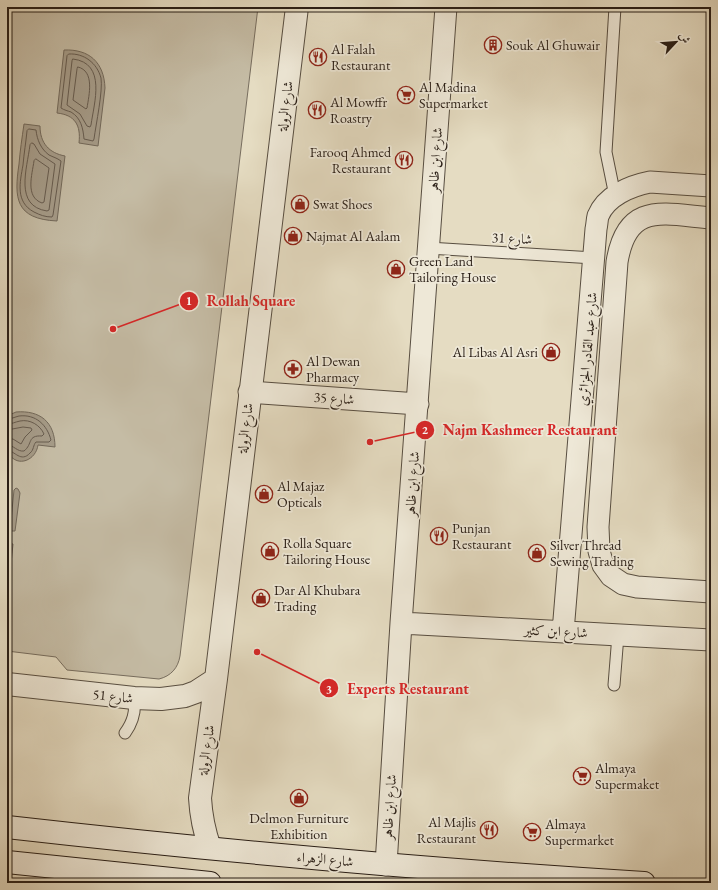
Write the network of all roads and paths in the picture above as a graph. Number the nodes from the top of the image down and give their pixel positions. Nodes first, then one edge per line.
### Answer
1 (297, 7) edge
2 (446, 7) edge
3 (615, 7) edge
4 (703, 185) edge
5 (615, 196) junction
6 (701, 217) edge
7 (428, 248) junction
8 (594, 258) junction
9 (249, 392) junction
10 (418, 404) junction
11 (572, 527) junction
12 (598, 527) junction
13 (711, 592) edge
14 (401, 623) junction
15 (563, 632) junction
16 (618, 635) junction
17 (711, 640) edge
18 (216, 679) junction
19 (7, 684) edge
20 (614, 685) dead end
21 (134, 698) junction
22 (125, 733) dead end
23 (9, 828) edge
24 (210, 848) junction
25 (7, 862) edge
26 (386, 865) junction
27 (115, 878) edge
28 (210, 883) edge
29 (644, 883) edge

1 - 9 street, شارع الرولة
2 - 7 street, شارع ابن ظاهر
3 - 5 lane
4 - 5 street, شارع عبد القادر الجزائري
4 - 6 street
5 - 8 street, شارع عبد القادر الجزائري
6 - 12 street
7 - 8 lane, شارع 31
7 - 10 street, شارع ابن ظاهر
8 - 11 street, شارع عبد القادر الجزائري
9 - 10 street, شارع 35
9 - 18 street, شارع الرولة
10 - 14 street, شارع ابن ظاهر
11 - 12 street
11 - 15 street, شارع عبد القادر الجزائري
12 - 13 street
14 - 15 street, شارع ابن كثير
14 - 26 street, شارع ابن ظاهر
15 - 16 street, شارع ابن كثير
16 - 17 street, شارع ابن كثير
16 - 20 lane
18 - 21 street, شارع 51
18 - 24 street, شارع الرولة
19 - 21 street, شارع 51
21 - 22 lane
23 - 24 street, شارع الزهراء
24 - 26 street, شارع الزهراء
25 - 27 street
26 - 29 street, شارع الزهراء
27 - 28 street

